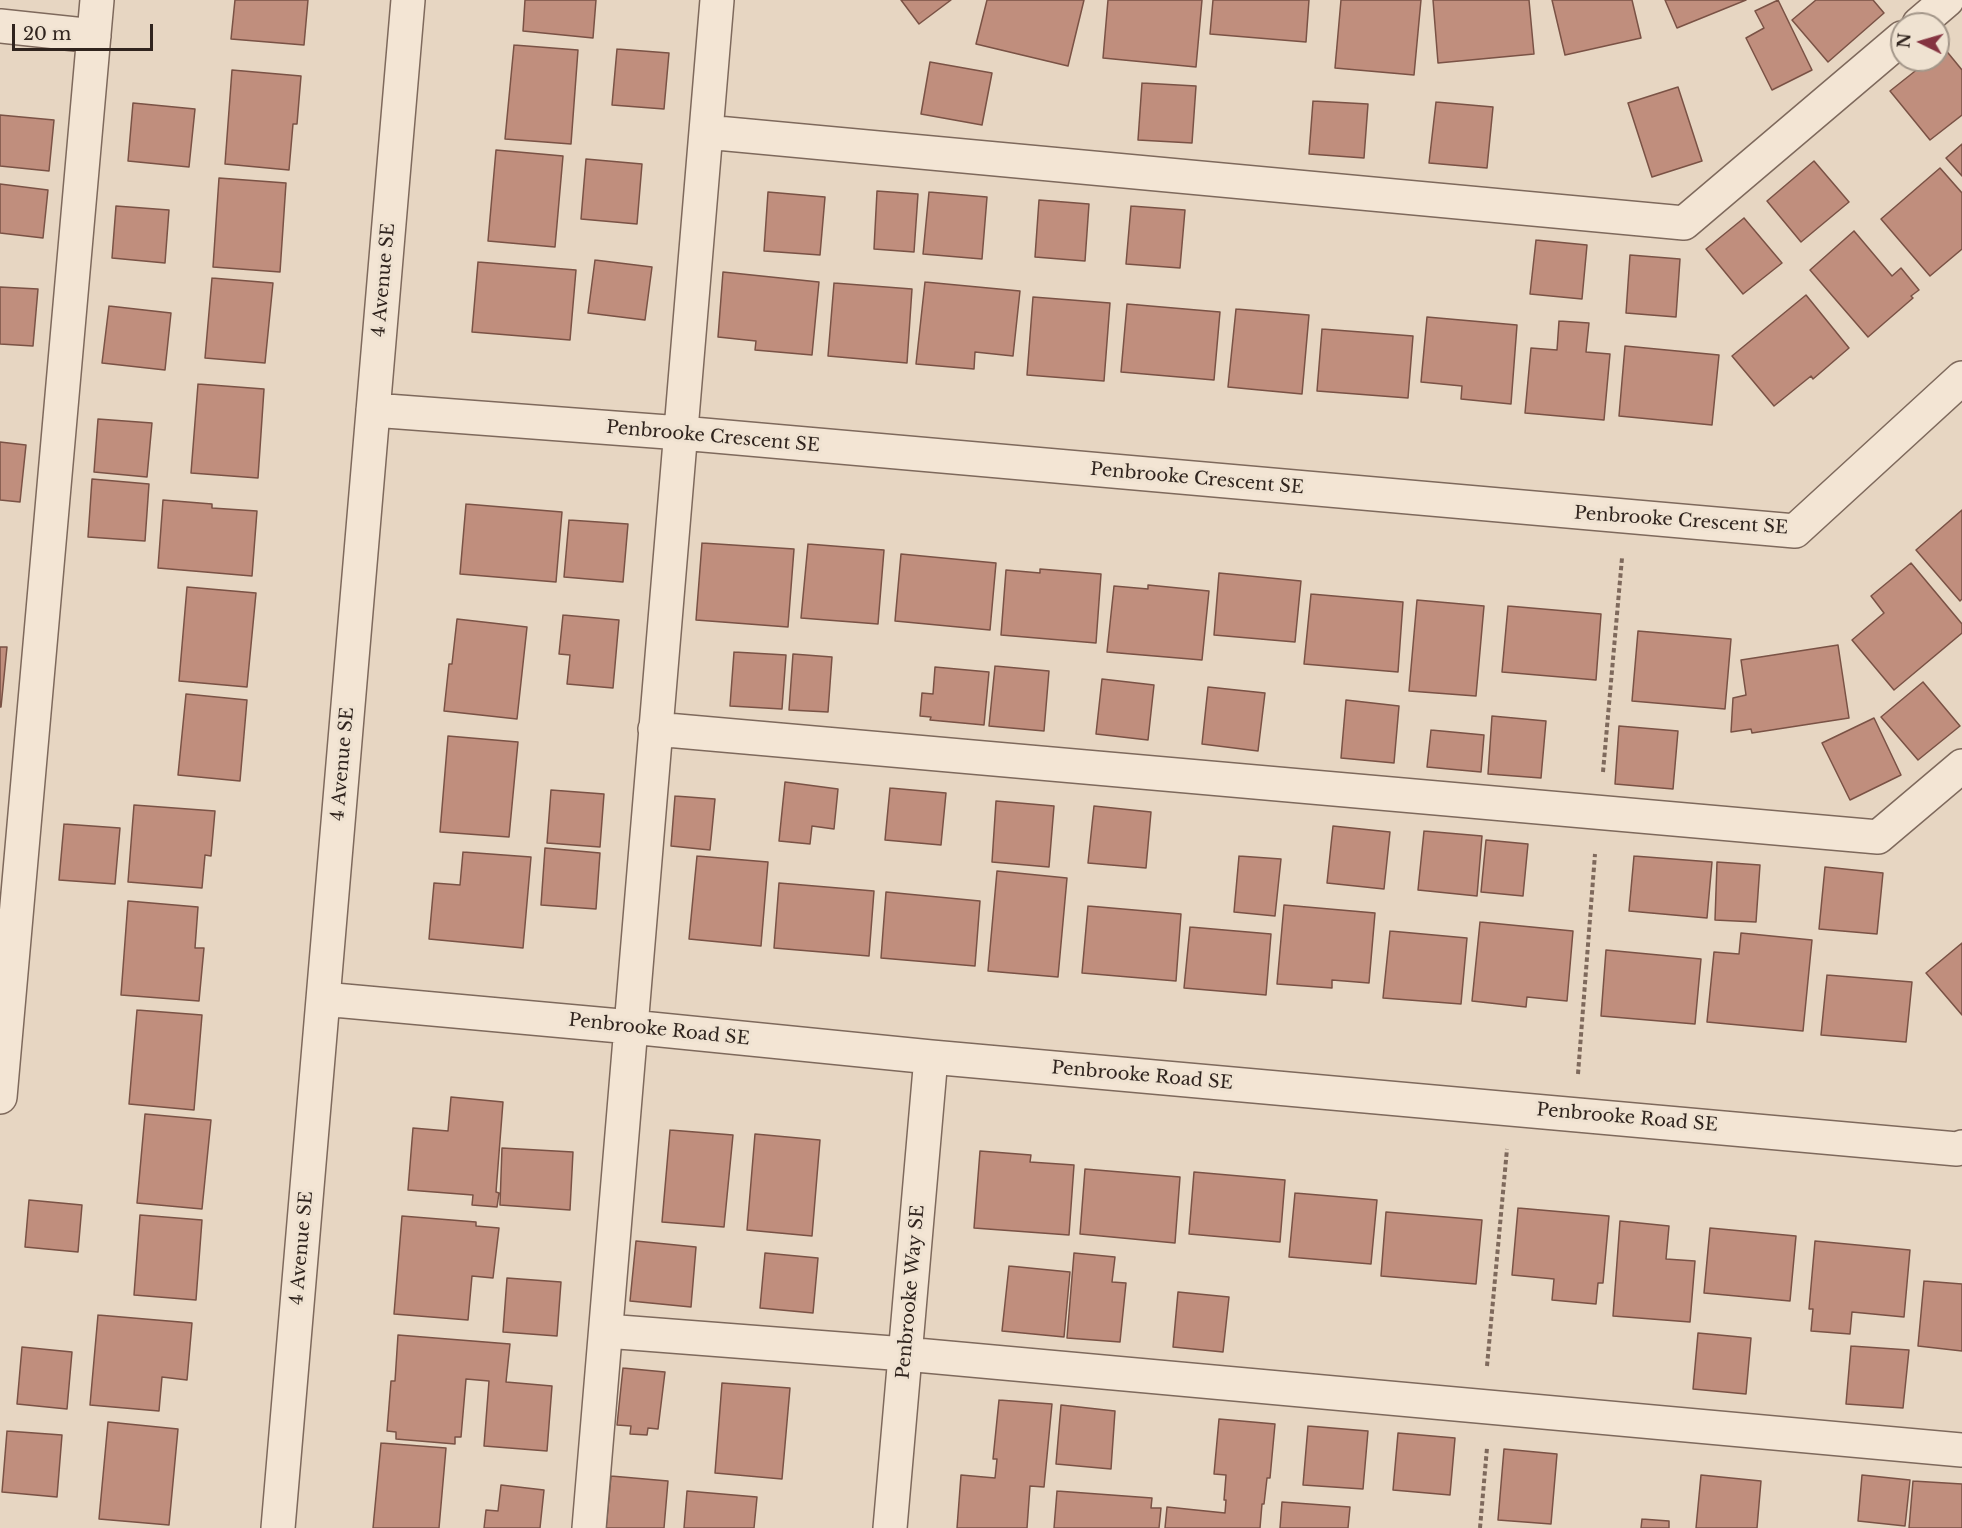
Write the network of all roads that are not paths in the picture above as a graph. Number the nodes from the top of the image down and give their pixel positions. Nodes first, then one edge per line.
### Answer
1 (98, 0) edge
2 (408, 0) edge
3 (717, 0) edge
4 (1947, 0) edge
5 (1932, 12) edge
6 (0, 26) edge
7 (94, 36) junction
8 (1890, 48) edge
9 (706, 132) junction
10 (1962, 378) edge
11 (373, 410) junction
12 (681, 433) junction
13 (655, 729) junction
14 (1962, 766) edge
15 (323, 999) junction
16 (632, 1027) junction
17 (932, 1057) junction
18 (0, 1097) edge
19 (1962, 1147) edge
20 (606, 1331) junction
21 (905, 1354) junction
22 (1962, 1450) edge
23 (278, 1528) edge
24 (589, 1528) edge
25 (890, 1528) edge

1 - 7 street
2 - 11 street, 4 Avenue SE
3 - 9 street
4 - 5 street
6 - 7 street
7 - 18 street
8 - 9 street
9 - 12 street
10 - 12 street, Penbrooke Crescent SE
11 - 12 street, Penbrooke Crescent SE
11 - 15 street, 4 Avenue SE
12 - 13 street
13 - 14 street
13 - 16 street
15 - 16 street, Penbrooke Road SE
15 - 23 street, 4 Avenue SE
16 - 17 street, Penbrooke Road SE
16 - 20 street
17 - 19 street, Penbrooke Road SE
17 - 21 street, Penbrooke Way SE
20 - 21 street
20 - 24 street
21 - 22 street
21 - 25 street, Penbrooke Way SE

